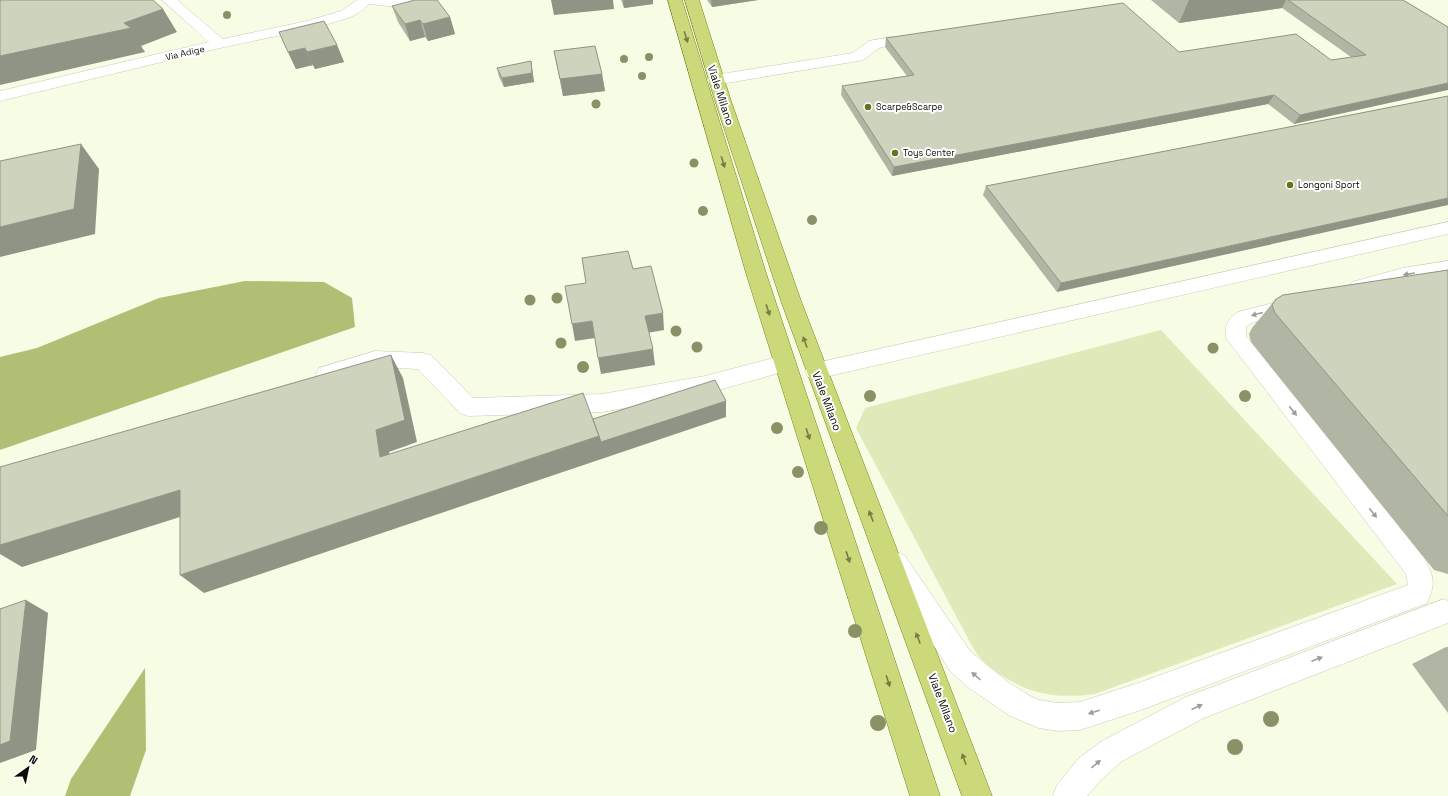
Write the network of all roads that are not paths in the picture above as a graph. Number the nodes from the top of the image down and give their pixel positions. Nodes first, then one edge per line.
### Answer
1 (169, 0) edge
2 (365, 0) edge
3 (371, 0) edge
4 (413, 0) edge
5 (675, 0) edge
6 (692, 0) edge
7 (891, 41) edge
8 (220, 44) junction
9 (715, 80) junction
10 (0, 96) edge
11 (1448, 228) edge
12 (1448, 268) edge
13 (785, 363) junction
14 (816, 372) junction
15 (308, 381) edge
16 (881, 542) junction
17 (1444, 612) dead end
18 (926, 796) edge
19 (977, 796) edge
20 (1068, 796) edge

1 - 8 street
2 - 8 street, Via Adige
3 - 4 street
5 -> 13 main road
6 - 9 main road, Viale Milano
7 - 9 street
8 - 10 street, Via Adige
14 -> 9 main road, Viale Milano
11 - 14 street
12 -> 16 street
13 - 15 street
13 -> 18 main road
16 -> 14 main road, Viale Milano
19 -> 16 main road, Viale Milano
20 -> 17 street

